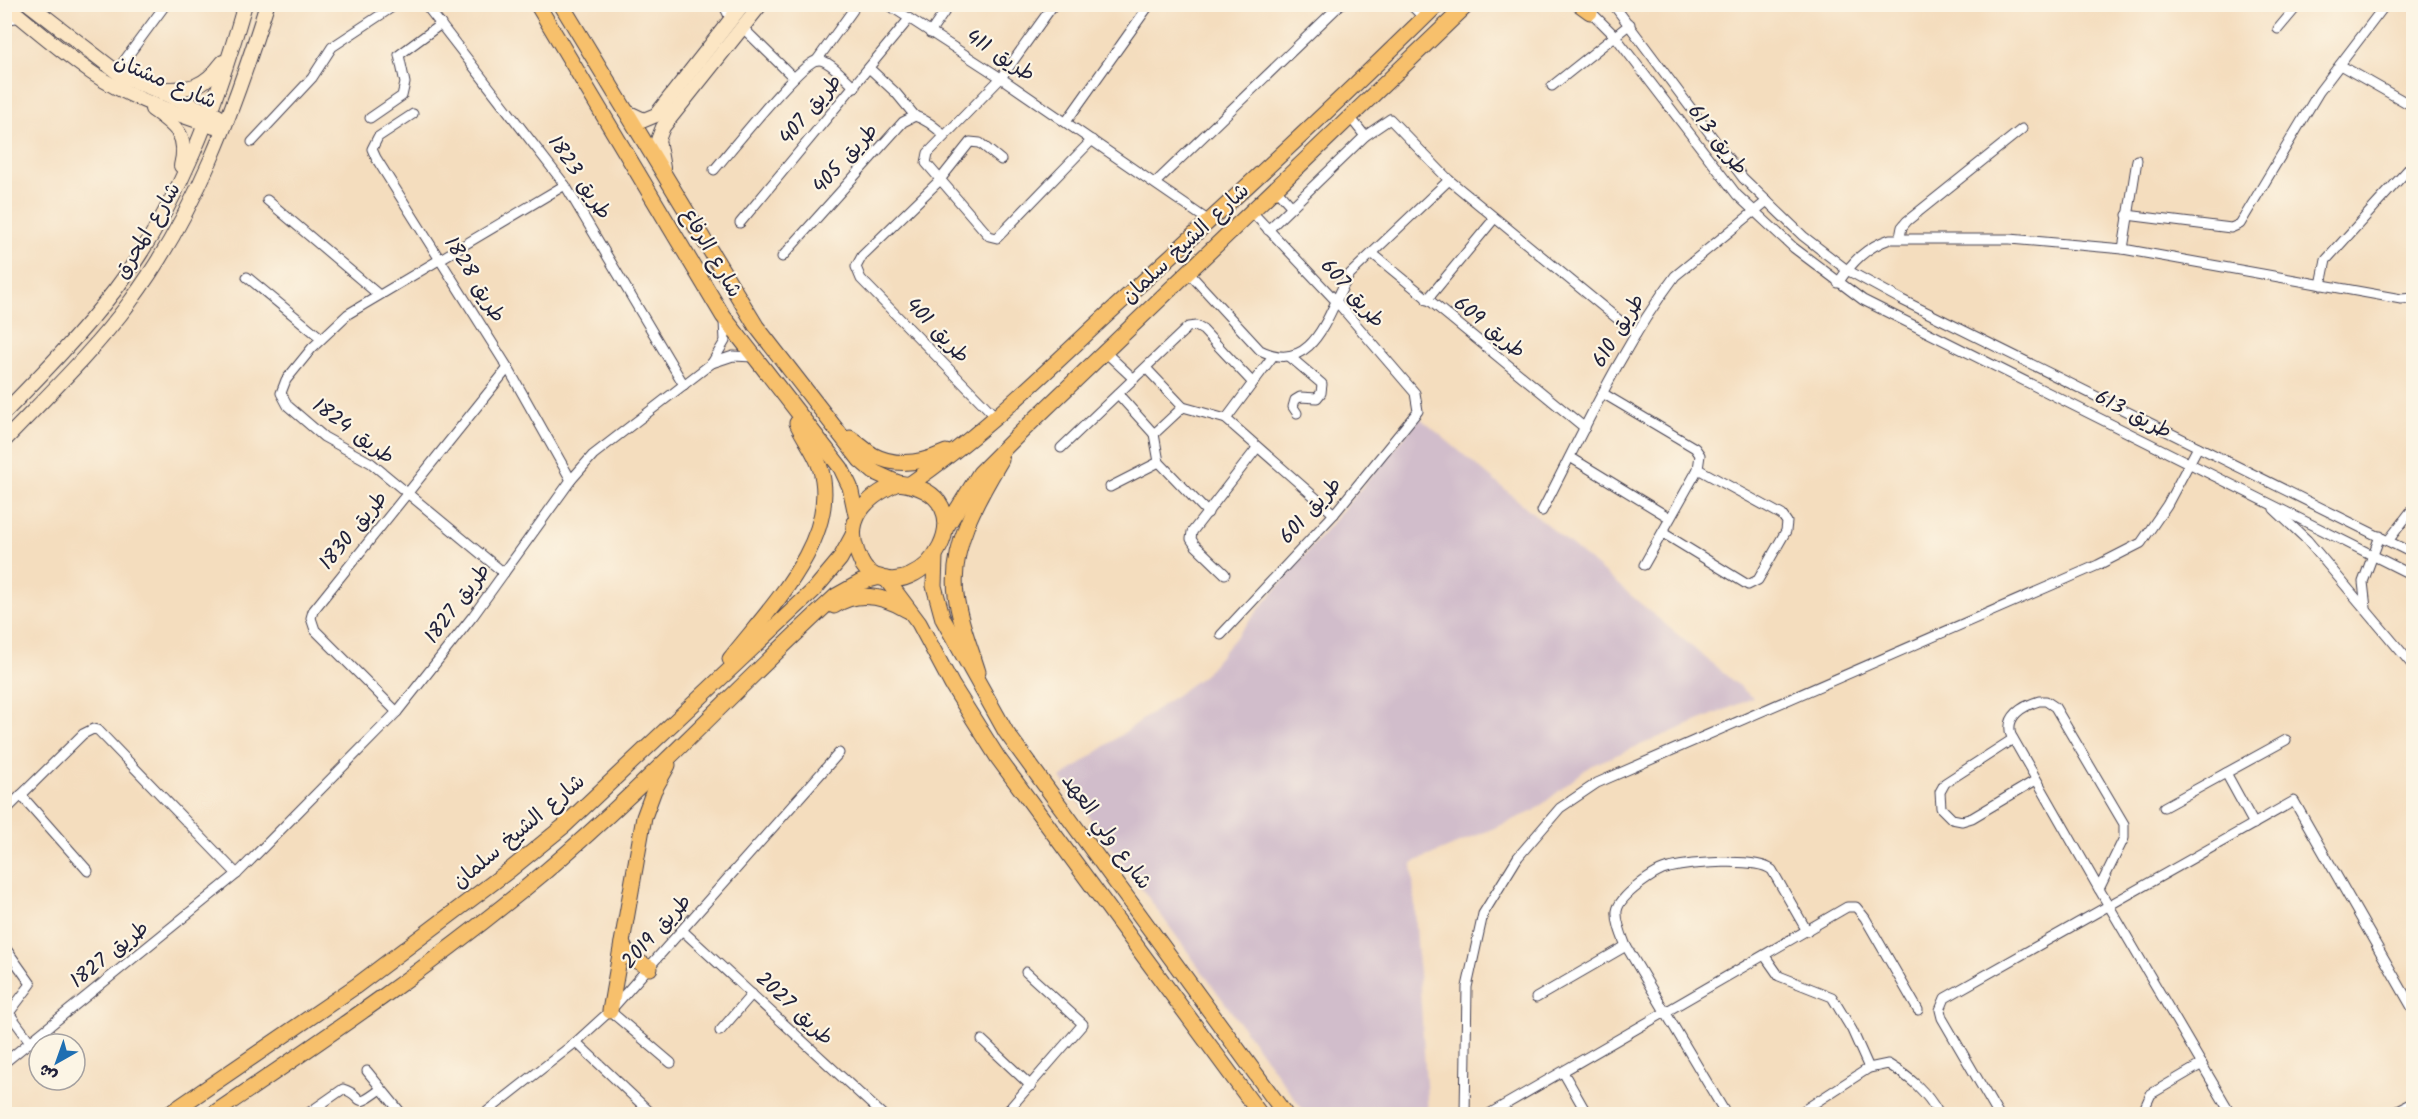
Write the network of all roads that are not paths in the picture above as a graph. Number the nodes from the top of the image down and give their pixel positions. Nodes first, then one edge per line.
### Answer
1 (5, 4) edge
2 (29, 4) edge
3 (166, 4) edge
4 (245, 4) edge
5 (267, 4) edge
6 (397, 4) edge
7 (425, 4) edge
8 (537, 4) edge
9 (561, 4) edge
10 (723, 4) edge
11 (743, 4) edge
12 (761, 4) edge
13 (887, 4) edge
14 (950, 4) edge
15 (1054, 4) edge
16 (1150, 4) edge
17 (1341, 4) edge
18 (1410, 4) edge
19 (1438, 4) edge
20 (1468, 4) edge
21 (1481, 4) edge
22 (1613, 4) edge
23 (2298, 4) edge
24 (2386, 4) edge
25 (1584, 7) edge
26 (853, 10) dead end
27 (21, 17) junction
28 (1455, 17) junction
29 (1424, 18) junction
30 (909, 19) junction
31 (4, 20) edge
32 (441, 24) junction
33 (736, 24) junction
34 (1630, 24) junction
35 (2278, 29) dead end
36 (930, 33) junction
37 (1615, 36) junction
38 (232, 50) junction
39 (94, 56) junction
40 (818, 60) junction
41 (82, 65) junction
42 (2340, 66) junction
43 (869, 68) junction
44 (111, 69) junction
45 (793, 77) junction
46 (1001, 78) junction
47 (1552, 86) dead end
48 (855, 87) junction
49 (148, 89) junction
50 (136, 96) junction
51 (2414, 107) edge
52 (625, 111) junction
53 (413, 114) dead end
54 (915, 116) junction
55 (1350, 117) junction
56 (208, 118) junction
57 (370, 118) dead end
58 (1066, 122) junction
59 (226, 125) junction
60 (2022, 129) dead end
61 (944, 136) junction
62 (1365, 136) junction
63 (1092, 140) junction
64 (252, 142) dead end
65 (1001, 160) dead end
66 (2137, 160) dead end
67 (2414, 163) edge
68 (714, 170) dead end
69 (665, 177) junction
70 (1449, 180) junction
71 (939, 181) junction
72 (1155, 183) junction
73 (565, 185) junction
74 (1276, 189) junction
75 (173, 195) junction
76 (267, 200) dead end
77 (1767, 201) junction
78 (1292, 207) junction
79 (1251, 211) junction
80 (1754, 211) junction
81 (2127, 215) junction
82 (1494, 219) junction
83 (1209, 221) junction
84 (740, 223) dead end
85 (1268, 230) junction
86 (1899, 237) junction
87 (2123, 249) junction
88 (1373, 254) junction
89 (440, 258) junction
90 (782, 258) dead end
91 (1847, 270) junction
92 (1188, 272) junction
93 (247, 277) dead end
94 (1838, 283) junction
95 (2321, 285) junction
96 (379, 295) junction
97 (2414, 298) edge
98 (1427, 300) junction
99 (1336, 301) junction
100 (723, 316) junction
101 (1636, 334) junction
102 (321, 338) junction
103 (1103, 350) junction
104 (1273, 356) junction
105 (1289, 356) junction
106 (754, 357) junction
107 (712, 363) junction
108 (508, 368) junction
109 (1146, 368) junction
110 (1134, 379) junction
111 (1252, 382) junction
112 (684, 385) junction
113 (1118, 394) junction
114 (1604, 394) junction
115 (788, 400) junction
116 (1419, 405) joint
117 (1183, 407) junction
118 (4, 413) edge
119 (1297, 413) dead end
120 (996, 417) junction
121 (1226, 419) junction
122 (1585, 428) junction
123 (1154, 434) junction
124 (843, 435) junction
125 (1015, 438) junction
126 (4, 441) edge
127 (968, 442) junction
128 (2198, 447) junction
129 (1061, 448) dead end
130 (1257, 448) junction
131 (1570, 457) junction
132 (1159, 462) junction
133 (2190, 464) junction
134 (1698, 469) junction
135 (571, 480) junction
136 (904, 484) junction
137 (1110, 487) dead end
138 (406, 494) junction
139 (2266, 502) junction
140 (2414, 507) edge
141 (1542, 511) dead end
142 (1208, 513) junction
143 (1334, 514) junction
144 (856, 515) junction
145 (1670, 518) junction
146 (947, 526) junction
147 (1663, 533) junction
148 (853, 535) junction
149 (2384, 538) junction
150 (2414, 554) edge
151 (2371, 555) junction
152 (935, 556) junction
153 (1644, 565) dead end
154 (504, 573) junction
155 (1226, 574) dead end
156 (2414, 576) edge
157 (883, 578) junction
158 (2366, 610) junction
159 (920, 623) junction
160 (797, 632) junction
161 (1221, 635) dead end
162 (2414, 667) edge
163 (985, 698) junction
164 (697, 700) junction
165 (397, 712) junction
166 (2013, 739) junction
167 (2286, 740) dead end
168 (677, 750) junction
169 (839, 753) dead end
170 (2226, 773) junction
171 (2036, 780) junction
172 (21, 795) junction
173 (2164, 807) dead end
174 (4, 812) edge
175 (2254, 824) junction
176 (88, 871) dead end
177 (237, 874) junction
178 (2099, 889) junction
179 (2109, 905) junction
180 (683, 931) junction
181 (1807, 931) junction
182 (621, 943) junction
183 (4, 946) edge
184 (1626, 946) junction
185 (1765, 956) junction
186 (650, 968) junction
187 (1026, 972) dead end
188 (752, 994) junction
189 (1536, 998) dead end
190 (1918, 1010) dead end
191 (610, 1011) junction
192 (2414, 1011) edge
193 (1667, 1013) junction
194 (720, 1031) dead end
195 (44, 1032) edge
196 (27, 1038) edge
197 (982, 1040) dead end
198 (576, 1042) junction
199 (27, 1046) edge
200 (4, 1063) edge
201 (671, 1063) dead end
202 (2202, 1064) junction
203 (1869, 1068) junction
204 (367, 1071) dead end
205 (1563, 1072) junction
206 (1031, 1086) junction
207 (381, 1089) junction
208 (2414, 1102) edge
209 (169, 1114) edge
210 (213, 1114) edge
211 (307, 1114) edge
212 (402, 1114) edge
213 (484, 1114) edge
214 (652, 1114) edge
215 (880, 1114) edge
216 (1005, 1114) edge
217 (1260, 1114) edge
218 (1285, 1114) edge
219 (1465, 1114) edge
220 (1490, 1114) edge
221 (1587, 1114) edge
222 (1726, 1114) edge
223 (1798, 1114) edge
224 (1939, 1114) edge
225 (1998, 1114) edge
226 (2142, 1114) edge
227 (2231, 1114) edge
228 (2390, 1114) edge

1 - 27 main road, شارع مشتان
2 - 39 main road, شارع مشتان
3 - 44 street
4 - 38 main road, شارع المحرق
5 - 59 main road, شارع المحرق
6 - 64 street
7 - 32 street, طريق 1823
8 - 100 main road, شارع الرفاع
9 - 52 main road, شارع الرفاع
10 - 33 street
11 - 33 main road
12 - 33 main road
13 - 30 street, طريق 411
14 - 36 street
15 - 46 street
16 - 58 street
17 - 72 street
18 - 29 street
19 - 29 main road, شارع الشيخ سلمان
20 - 28 main road, شارع الشيخ سلمان
21 - 28 main road
22 - 34 street, طريق 613
23 - 35 street
24 - 42 street
25 - 37 street, طريق 613
26 - 40 street
27 - 31 street
27 - 41 main road, شارع مشتان
28 - 55 main road, شارع الشيخ سلمان
29 - 83 main road, شارع الشيخ سلمان
30 - 36 street, طريق 411
30 - 43 street, طريق 407
32 - 57 street
32 - 73 street, طريق 1823
33 - 45 street
33 - 52 main road
33 - 69 main road
34 - 37 street
34 - 77 street, طريق 613
36 - 46 street, طريق 411
37 - 47 street
37 - 80 street, طريق 613
38 - 49 main road
38 - 56 main road, شارع المحرق
39 - 41 main road
39 - 44 main road, شارع مشتان
40 - 45 street
40 - 48 street
41 - 50 main road, شارع مشتان
42 - 51 street
42 - 81 street
43 - 48 street, طريق 407
43 - 54 street
44 - 49 main road, شارع مشتان
45 - 68 street
46 - 58 street, طريق 411
46 - 61 street
48 - 84 street, طريق 407
49 - 56 main road, شارع مشتان
50 - 56 main road, شارع مشتان
50 - 75 main road
52 - 69 main road, شارع الرفاع
53 - 89 street, طريق 1828
54 - 61 street
54 - 90 street, طريق 405
55 - 62 street
55 - 74 main road, شارع الشيخ سلمان
56 - 59 main road, شارع مشتان
56 - 75 main road, شارع المحرق
58 - 63 street, طريق 411
59 - 126 main road, شارع المحرق
60 - 86 street
61 - 71 street
62 - 70 street
62 - 78 street
63 - 71 street
63 - 72 street, طريق 411
65 - 71 street
66 - 81 street
67 - 95 street
69 - 124 main road, شارع الرفاع
70 - 82 street
70 - 88 street
71 - 120 street, طريق 401
72 - 83 street, طريق 411
73 - 89 street, طريق 1824
73 - 112 street, طريق 1823
74 - 78 street
74 - 79 main road, شارع الشيخ سلمان
75 - 118 main road, شارع المحرق
76 - 96 street
77 - 80 street, طريق 610
77 - 91 street, طريق 613
78 - 85 street
79 - 85 street, طريق 607
79 - 92 main road, شارع الشيخ سلمان
80 - 94 street, طريق 613
80 - 101 street, طريق 610
81 - 87 street
82 - 98 street
82 - 101 street
83 - 120 main road, شارع الشيخ سلمان
85 - 99 street, طريق 607
86 - 87 street
86 - 91 street
87 - 95 street
88 - 98 street, طريق 609
88 - 99 street
89 - 96 street, طريق 1824
89 - 108 street, طريق 1828
91 - 94 street
91 - 128 street, طريق 613
92 - 103 main road, شارع الشيخ سلمان
92 - 104 street
93 - 102 street
94 - 133 street, طريق 613
95 - 97 street
96 - 102 street, طريق 1824
98 - 122 street, طريق 609
99 - 105 street
99 - 116 street, طريق 607
100 - 106 main road, شارع الرفاع
100 - 107 street, طريق 1827
101 - 114 street, طريق 610
102 - 138 street, طريق 1824
103 - 110 street
103 - 125 main road, شارع الشيخ سلمان
104 - 105 street
104 - 111 street
105 - 119 street
106 - 107 street, طريق 1827
106 - 115 main road, شارع الرفاع
107 - 112 street, طريق 1827
108 - 135 street, طريق 1828
108 - 138 street, طريق 1830
109 - 110 street
109 - 111 street
109 - 117 street
110 - 113 street
111 - 121 street
112 - 135 street, طريق 1827
113 - 123 street
113 - 129 street
114 - 122 street, طريق 610
114 - 134 street
115 - 144 main road, شارع الرفاع
115 - 164 main road
116 - 143 street, طريق 601
117 - 121 street
117 - 123 street
120 - 127 main road, شارع الشيخ سلمان
121 - 130 street
122 - 131 street, طريق 610
123 - 132 street
124 - 127 main road
124 - 136 main road, شارع الرفاع
125 - 146 main road, شارع الشيخ سلمان
125 - 163 main road
127 - 136 main road, شارع الشيخ سلمان
128 - 133 street
128 - 149 street, طريق 613
130 - 142 street
130 - 143 street
131 - 141 street, طريق 610
131 - 145 street
132 - 137 street
132 - 142 street
133 - 139 street, طريق 613
133 - 219 street
134 - 145 street
134 - 147 street
135 - 154 street, طريق 1827
136 - 144 main road
136 - 146 main road
138 - 154 street
138 - 165 street, طريق 1830
139 - 151 street, طريق 613
139 - 158 street
140 - 149 street
142 - 155 street
143 - 161 street, طريق 601
144 - 148 main road
145 - 147 street
146 - 152 main road
147 - 153 street
148 - 157 main road
148 - 164 main road, شارع الشيخ سلمان
149 - 150 street, طريق 613
149 - 151 street
151 - 156 street, طريق 613
151 - 158 street
152 - 157 main road
152 - 163 main road, شارع ولي العهد
154 - 165 street, طريق 1827
157 - 159 main road, شارع ولي العهد
157 - 160 main road, شارع الشيخ سلمان
158 - 162 street
159 - 160 main road
159 - 217 main road, شارع ولي العهد
160 - 168 main road, شارع الشيخ سلمان
163 - 218 main road, شارع ولي العهد
164 - 209 main road, شارع الشيخ سلمان
165 - 177 street, طريق 1827
166 - 171 street
166 - 171 street
166 - 178 street
167 - 170 street
168 - 182 main road
168 - 210 main road, شارع الشيخ سلمان
169 - 180 street, طريق 2019
170 - 173 street
170 - 175 street
171 - 178 street
172 - 174 street
172 - 176 street
172 - 177 street
175 - 179 street
175 - 192 street
177 - 195 street, طريق 1827
178 - 179 street
179 - 202 street
179 - 225 street
180 - 186 street, طريق 2019
180 - 188 street, طريق 2027
181 - 184 street
181 - 185 street
181 - 190 street
182 - 186 main road
182 - 191 main road
183 - 196 street
184 - 189 street
184 - 193 street
185 - 193 street
185 - 203 street
186 - 191 street, طريق 2019
187 - 206 street
188 - 194 street
188 - 215 street, طريق 2027
191 - 198 street, طريق 2019
191 - 201 street
193 - 205 street
193 - 222 street
197 - 206 street
198 - 213 street, طريق 2019
198 - 214 street
199 - 200 street, طريق 1827
202 - 226 street
202 - 227 street
203 - 223 street
203 - 224 street
204 - 207 street
205 - 220 street
205 - 221 street
206 - 216 street
207 - 211 street
207 - 212 street
208 - 228 street

